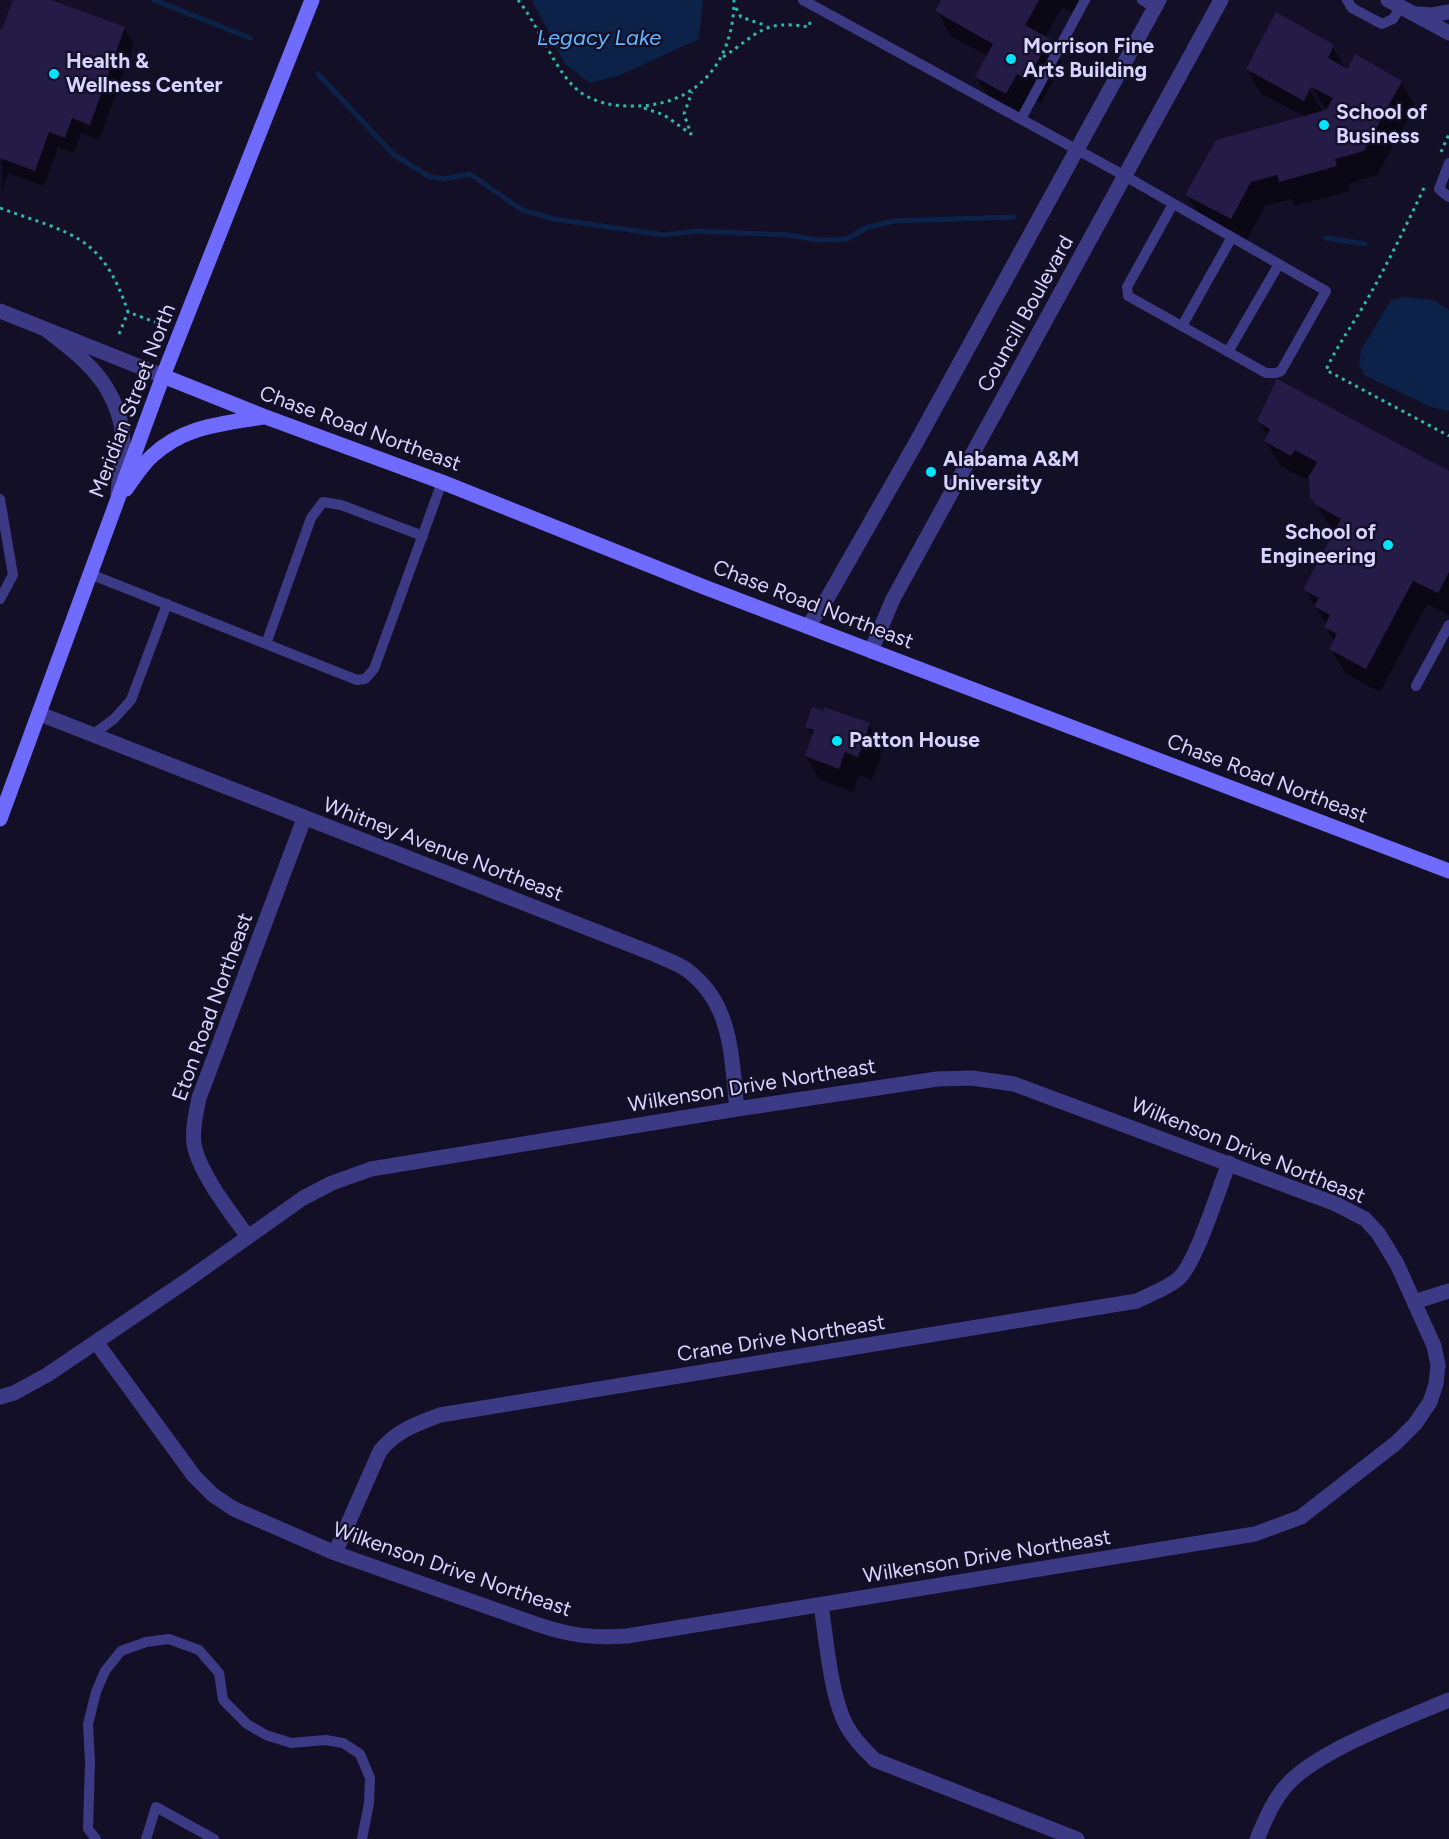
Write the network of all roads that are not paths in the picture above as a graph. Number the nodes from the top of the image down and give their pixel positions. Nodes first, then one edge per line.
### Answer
1 (312, 0) edge
2 (803, 0) edge
3 (1085, 0) edge
4 (1221, 0) edge
5 (1347, 0) edge
6 (1152, 2) edge
7 (1400, 7) edge
8 (1449, 12) edge
9 (1449, 33) edge
10 (1021, 119) junction
11 (1077, 150) junction
12 (1449, 163) edge
13 (1125, 176) junction
14 (1449, 197) edge
15 (1173, 204) junction
16 (1232, 237) junction
17 (1279, 264) junction
18 (0, 311) edge
19 (1182, 326) junction
20 (48, 330) junction
21 (1228, 352) junction
22 (163, 376) junction
23 (263, 416) junction
24 (442, 482) junction
25 (0, 499) edge
26 (117, 501) junction
27 (423, 536) junction
28 (90, 574) junction
29 (0, 599) edge
30 (167, 604) junction
31 (1449, 625) edge
32 (807, 626) junction
33 (266, 644) junction
34 (872, 651) junction
35 (1416, 686) dead end
36 (40, 714) junction
37 (92, 735) junction
38 (0, 819) edge
39 (304, 819) junction
40 (1449, 871) edge
41 (737, 1109) junction
42 (1229, 1163) junction
43 (248, 1237) junction
44 (1449, 1291) edge
45 (1414, 1302) junction
46 (96, 1342) junction
47 (0, 1397) edge
48 (335, 1553) junction
49 (821, 1605) junction
50 (1449, 1700) edge
51 (96, 1839) edge
52 (146, 1839) edge
53 (214, 1839) edge
54 (362, 1839) edge
55 (1077, 1839) edge
56 (1257, 1839) edge

1 - 22 street, Meridian Street North
2 - 10 lane
3 - 10 lane
4 - 13 street, Councill Boulevard
5 - 7 lane
6 - 11 street, Councill Boulevard
7 - 8 street
7 - 9 street
10 - 11 lane
11 - 13 lane
11 - 32 street, Councill Boulevard
12 - 14 lane
13 - 15 lane
13 - 34 street, Councill Boulevard
15 - 16 lane
15 - 19 lane
16 - 17 lane
16 - 19 lane
17 - 21 lane
17 - 21 lane
18 - 20 street
19 - 21 lane
20 - 22 street
20 - 26 street
22 - 23 street, Chase Road Northeast
22 - 26 street, Meridian Street North
23 - 24 street, Chase Road Northeast
23 - 26 street
24 - 27 lane
24 - 32 street, Chase Road Northeast
25 - 29 lane
26 - 28 street, Meridian Street North
27 - 33 lane
27 - 33 lane
28 - 30 lane
28 - 36 street, Meridian Street North
30 - 33 lane
30 - 37 lane
31 - 35 lane
32 - 34 street, Chase Road Northeast
34 - 40 street, Chase Road Northeast
36 - 37 street, Whitney Avenue Northeast
36 - 38 street, Meridian Street North
37 - 39 street, Whitney Avenue Northeast
39 - 41 street, Whitney Avenue Northeast
39 - 43 street, Eton Road Northeast
41 - 42 street, Wilkenson Drive Northeast
41 - 43 street, Wilkenson Drive Northeast
42 - 45 street, Wilkenson Drive Northeast
42 - 48 street, Crane Drive Northeast
43 - 46 street, Wilkenson Drive Northeast
44 - 45 street
45 - 49 street, Wilkenson Drive Northeast
46 - 47 street, Wilkenson Drive Northeast
46 - 48 street, Wilkenson Drive Northeast
48 - 49 street, Wilkenson Drive Northeast
49 - 55 street
50 - 56 street
51 - 54 lane
52 - 53 lane

